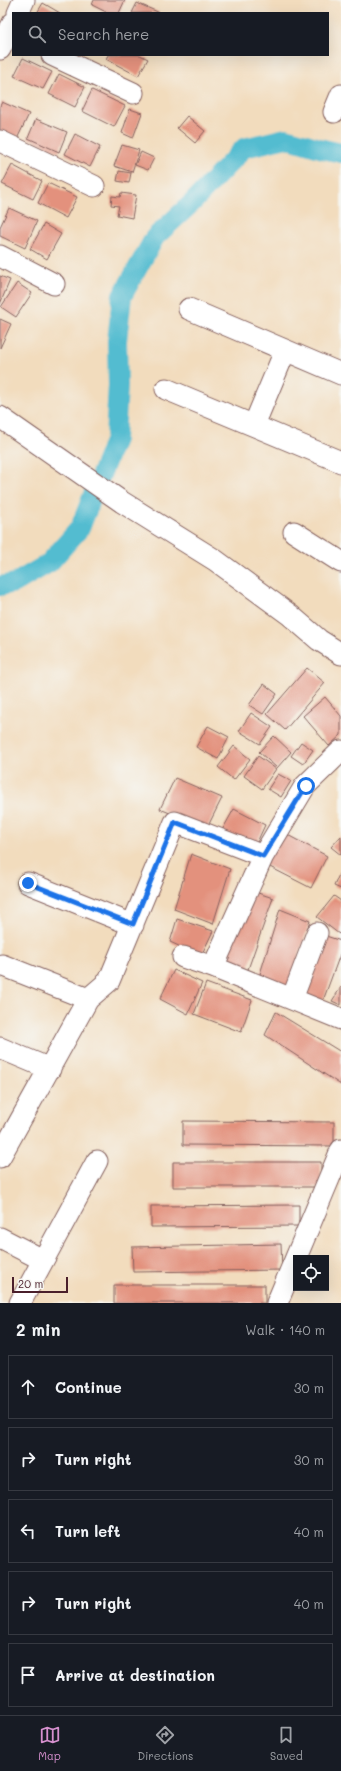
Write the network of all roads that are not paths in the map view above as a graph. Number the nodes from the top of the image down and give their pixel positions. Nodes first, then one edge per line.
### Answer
1 (24, 0) edge
2 (18, 12) edge
3 (54, 56) edge
4 (133, 94) dead end
5 (0, 141) edge
6 (94, 186) dead end
7 (0, 256) edge
8 (54, 284) dead end
9 (189, 309) dead end
10 (285, 351) junction
11 (341, 374) edge
12 (166, 388) dead end
13 (0, 417) edge
14 (254, 425) junction
15 (339, 456) edge
16 (294, 532) dead end
17 (341, 562) edge
18 (341, 654) edge
19 (341, 751) edge
20 (263, 856) junction
21 (28, 883) dead end
22 (133, 924) junction
23 (317, 934) dead end
24 (183, 957) dead end
25 (2, 965) dead end
26 (213, 967) junction
27 (88, 999) junction
28 (292, 999) junction
29 (341, 1019) edge
30 (0, 1048) edge
31 (50, 1068) junction
32 (3, 1146) edge
33 (341, 1150) edge
34 (97, 1161) dead end
35 (0, 1238) edge
36 (42, 1260) junction
37 (20, 1303) edge
38 (277, 1303) edge

1 - 2 street
3 - 4 street
5 - 6 street
7 - 8 street
9 - 10 street
10 - 11 street
10 - 14 street
12 - 14 street
13 - 18 street
14 - 15 street
16 - 17 street
19 - 20 street
20 - 22 street
20 - 26 street
21 - 22 street
22 - 27 street
23 - 28 street
24 - 26 street
25 - 27 street
26 - 28 street
27 - 31 street
28 - 29 street
30 - 31 street
31 - 32 street
33 - 38 street
34 - 36 street
35 - 36 street
36 - 37 street

